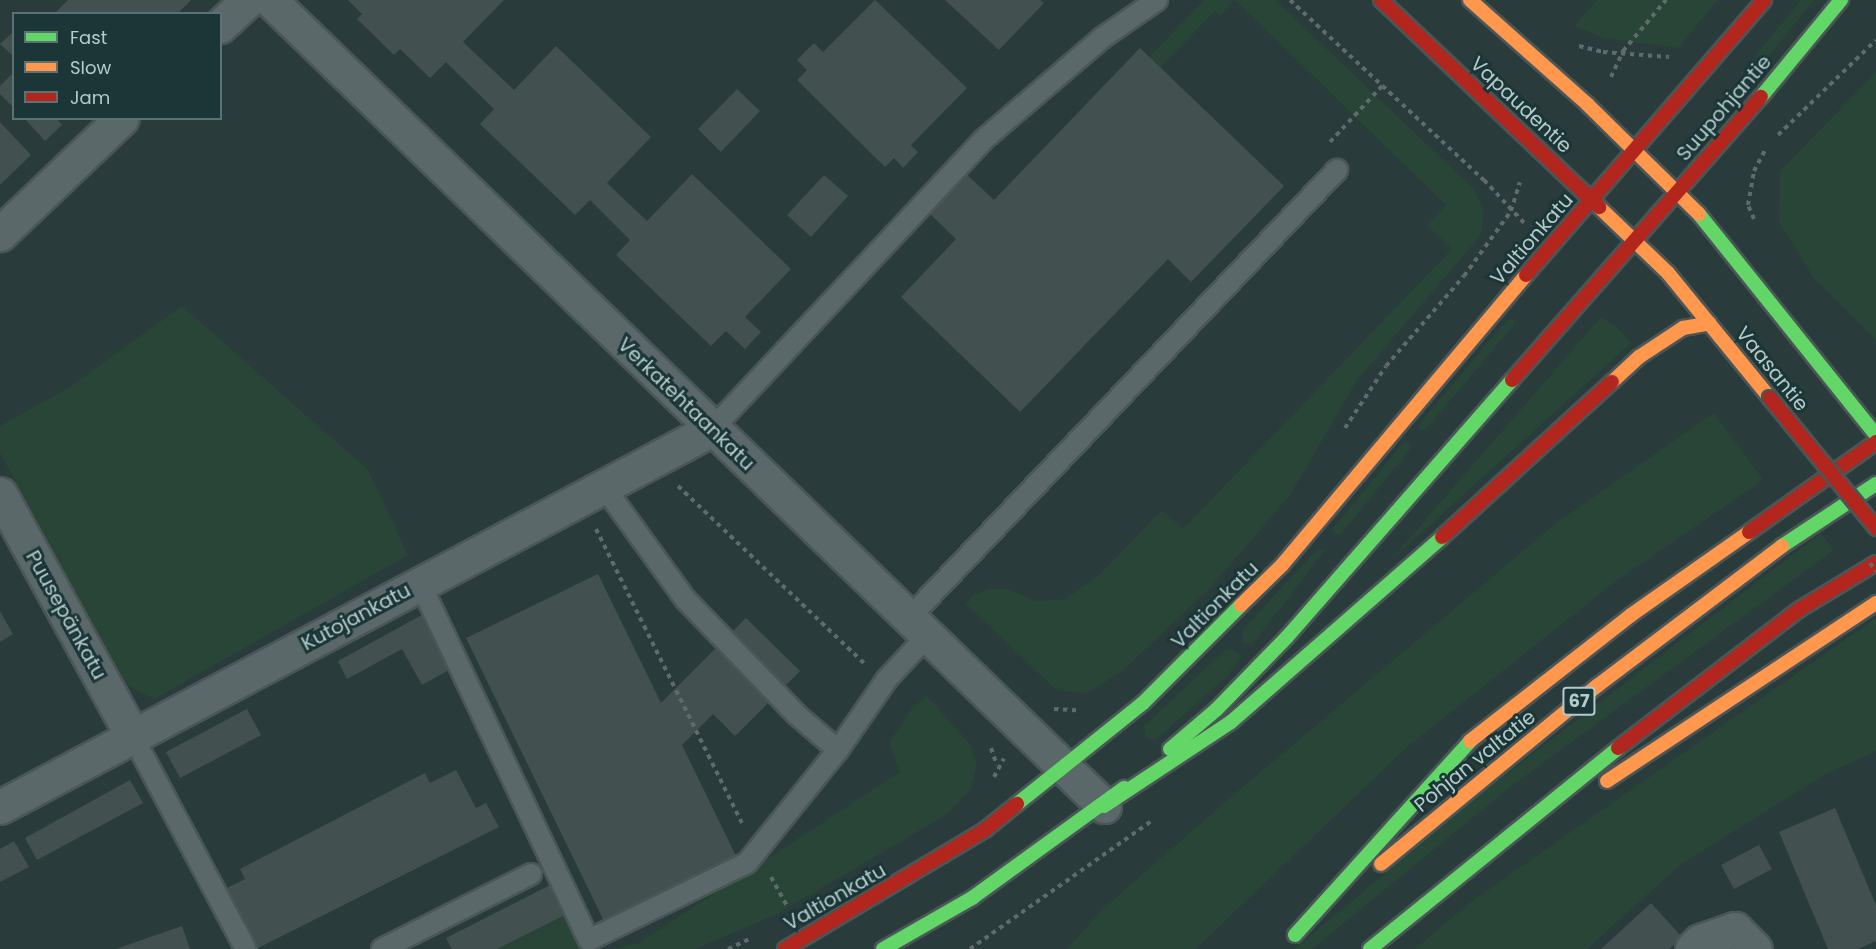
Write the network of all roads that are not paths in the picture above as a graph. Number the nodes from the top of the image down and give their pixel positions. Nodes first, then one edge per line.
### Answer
1 (248, 0) edge
2 (270, 0) edge
3 (1157, 0) edge
4 (1381, 0) edge
5 (1470, 0) edge
6 (1764, 0) edge
7 (1841, 0) edge
8 (222, 24) edge
9 (121, 120) edge
10 (1635, 151) junction
11 (1337, 170) dead end
12 (1677, 192) junction
13 (1592, 200) junction
14 (0, 234) edge
15 (1634, 240) junction
16 (1710, 323) junction
17 (712, 429) junction
18 (1876, 435) edge
19 (1876, 442) edge
20 (1876, 484) edge
21 (0, 494) edge
22 (610, 497) junction
23 (1876, 528) edge
24 (1876, 563) edge
25 (420, 583) junction
26 (1876, 603) edge
27 (919, 626) junction
28 (132, 735) junction
29 (838, 750) junction
30 (1066, 769) junction
31 (1593, 790) dead end
32 (1574, 803) dead end
33 (1104, 806) junction
34 (0, 807) edge
35 (531, 874) dead end
36 (1455, 882) junction
37 (246, 949) edge
38 (382, 949) edge
39 (786, 949) edge
40 (883, 949) edge
41 (1370, 949) edge
42 (1692, 949) edge
43 (1755, 949) edge

1 - 8 street
2 - 17 street, Verkatehtaankatu
3 - 17 lane
4 - 13 main road, Vapaudentie
5 - 10 main road
6 - 10 main road, Suupohjantie
7 - 12 main road, Suupohjantie
9 - 14 street
10 - 12 main road
10 - 13 main road, Suupohjantie
11 - 27 lane
12 - 15 main road, Suupohjantie
12 - 18 main road, Vaasantie
13 - 15 main road, Vapaudentie
13 - 30 main road, Valtionkatu
15 - 16 main road, Vaasantie
15 - 33 main road
16 - 23 main road, Vaasantie, bridge
16 - 33 main road
17 - 22 street, Kutojankatu
17 - 27 street, Verkatehtaankatu
19 - 20 main road, Pohjan valtatie / 67
21 - 28 street, Puusepänkatu
22 - 25 street, Kutojankatu
22 - 29 lane
24 - 36 main road
25 - 28 street, Kutojankatu
25 - 29 lane
26 - 31 main road
27 - 29 lane
27 - 30 street, Verkatehtaankatu
28 - 34 street, Kutojankatu
28 - 37 lane
30 - 33 street, Verkatehtaankatu
30 - 39 main road, Valtionkatu
32 - 36 main road
33 - 40 main road
35 - 38 lane
36 - 41 main road
42 - 43 street

